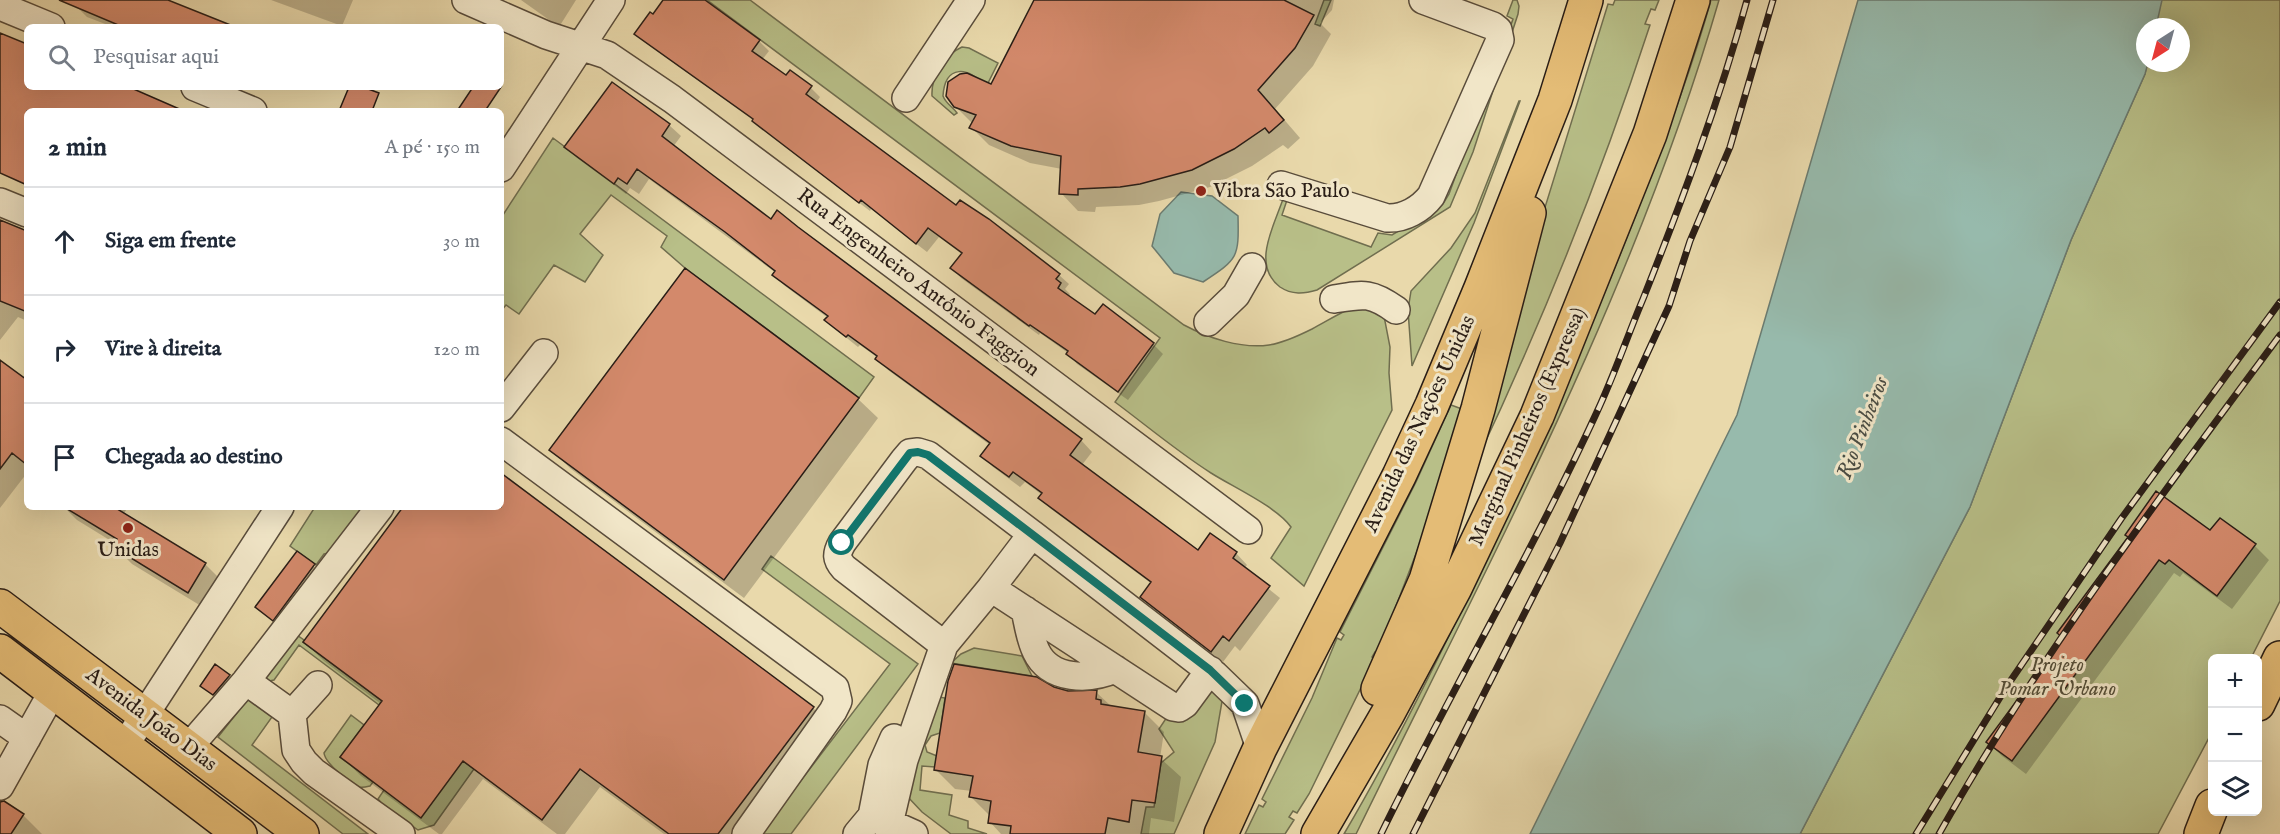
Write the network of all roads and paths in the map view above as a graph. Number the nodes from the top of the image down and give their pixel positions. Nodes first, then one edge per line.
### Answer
1 (466, 0) edge
2 (611, 0) edge
3 (971, 0) edge
4 (1423, 0) edge
5 (1586, 0) edge
6 (1693, 0) edge
7 (0, 6) edge
8 (44, 24) edge
9 (582, 46) junction
10 (202, 90) edge
11 (906, 98) dead end
12 (1555, 100) junction
13 (246, 108) edge
14 (504, 163) edge
15 (1281, 185) dead end
16 (0, 202) edge
17 (24, 212) edge
18 (1252, 267) dead end
19 (1334, 299) dead end
20 (1396, 310) dead end
21 (1208, 322) dead end
22 (543, 353) dead end
23 (504, 404) edge
24 (504, 443) edge
25 (278, 510) edge
26 (379, 510) edge
27 (1248, 530) dead end
28 (1032, 534) junction
29 (992, 588) junction
30 (0, 606) edge
31 (944, 645) junction
32 (0, 651) edge
33 (2280, 658) edge
34 (1210, 661) junction
35 (246, 681) junction
36 (318, 685) dead end
37 (53, 691) junction
38 (2262, 696) edge
39 (292, 714) junction
40 (145, 715) junction
41 (0, 719) edge
42 (27, 738) junction
43 (894, 738) dead end
44 (126, 745) junction
45 (188, 748) junction
46 (1260, 748) junction
47 (0, 786) edge
48 (2208, 816) edge
49 (1227, 821) edge
50 (886, 824) edge
51 (240, 834) edge
52 (302, 834) edge
53 (401, 834) edge
54 (746, 834) edge
55 (1212, 834) edge
56 (1316, 834) edge
57 (2201, 834) edge

1 - 9 street, Rua Engenheiro Antônio Faggion
2 - 9 street
3 - 11 street
4 - 15 street
5 - 12 main road, Avenida das Nações Unidas
6 - 56 main road, Marginal Pinheiros (Expressa)
7 - 8 street
9 - 14 street
9 - 27 street, Rua Engenheiro Antônio Faggion
10 - 13 street
12 - 46 main road, Avenida das Nações Unidas
12 - 56 main road
16 - 17 street
18 - 21 street
19 - 20 street
22 - 23 street
24 - 54 street
25 - 40 street
26 - 35 street
28 - 29 street
28 - 31 street
28 - 34 street
29 - 31 street
29 - 34 street
30 - 40 main road, Avenida João Dias
31 - 50 street
32 - 37 main road, Avenida João Dias
33 - 38 main road
34 - 46 street
35 - 39 street
35 - 45 street
36 - 39 street
37 - 42 street
37 - 44 main road, Avenida João Dias
39 - 53 street
40 - 44 street
40 - 45 main road, Avenida João Dias
41 - 42 street
42 - 47 street
43 - 50 street
44 - 51 main road, Avenida João Dias
45 - 52 main road, Avenida João Dias
46 - 49 main road, Avenida das Nações Unidas
48 - 57 main road
49 - 55 main road, Avenida das Nações Unidas

